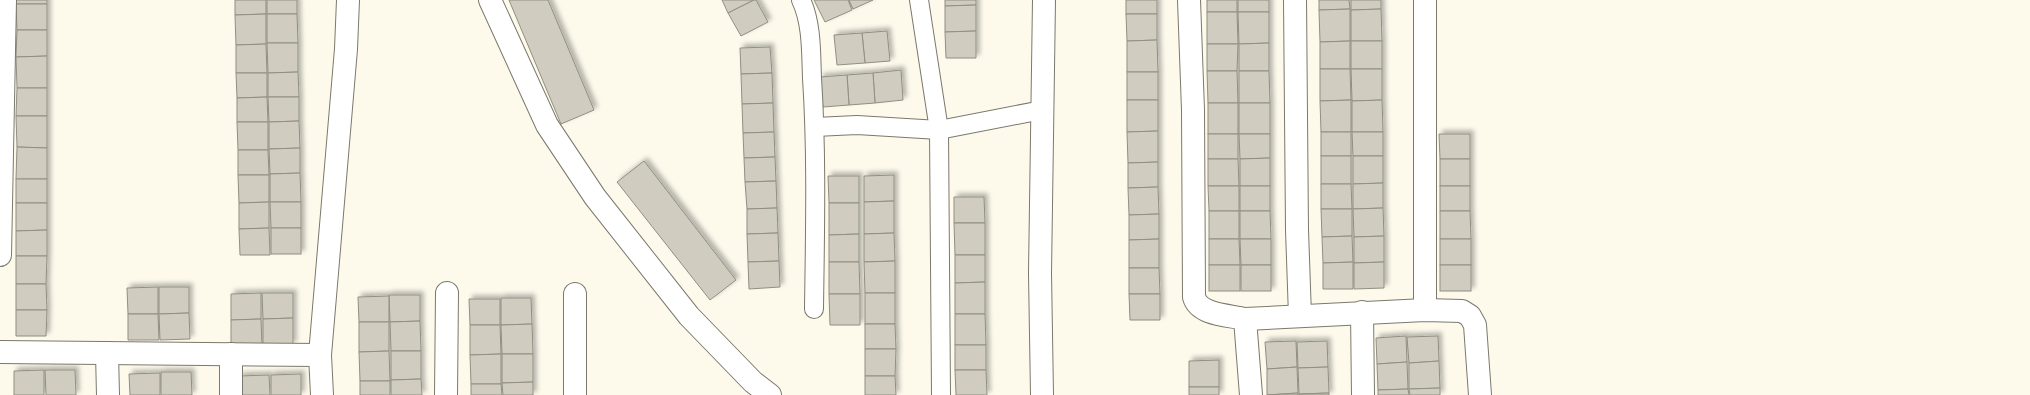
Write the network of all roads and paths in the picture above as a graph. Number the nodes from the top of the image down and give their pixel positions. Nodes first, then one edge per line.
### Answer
1 (5, 0) edge
2 (348, 0) edge
3 (490, 0) edge
4 (801, 0) edge
5 (919, 0) edge
6 (1044, 0) edge
7 (1189, 0) edge
8 (1295, 0) edge
9 (1425, 0) edge
10 (1042, 110) junction
11 (815, 127) junction
12 (939, 130) junction
13 (0, 255) edge
14 (447, 293) dead end
15 (576, 294) dead end
16 (814, 309) dead end
17 (1425, 310) junction
18 (1362, 312) junction
19 (1300, 316) junction
20 (1245, 319) junction
21 (0, 352) edge
22 (107, 353) junction
23 (231, 354) junction
24 (320, 355) junction
25 (108, 395) edge
26 (231, 395) edge
27 (322, 395) edge
28 (446, 395) edge
29 (575, 395) edge
30 (770, 395) edge
31 (941, 395) edge
32 (1042, 395) edge
33 (1251, 395) edge
34 (1363, 395) edge
35 (1480, 395) edge

1 - 13 street
2 - 24 street
3 - 30 street
4 - 11 lane
5 - 12 lane
6 - 10 street
7 - 20 street
8 - 19 street
9 - 17 street
10 - 12 lane
10 - 32 street
11 - 12 lane
11 - 16 lane
12 - 31 lane
14 - 28 street
15 - 29 street
17 - 18 street
17 - 35 street
18 - 19 street
18 - 34 street
19 - 20 street
20 - 33 street
21 - 22 street
22 - 23 street
22 - 25 street
23 - 24 street
23 - 26 street
24 - 27 street

